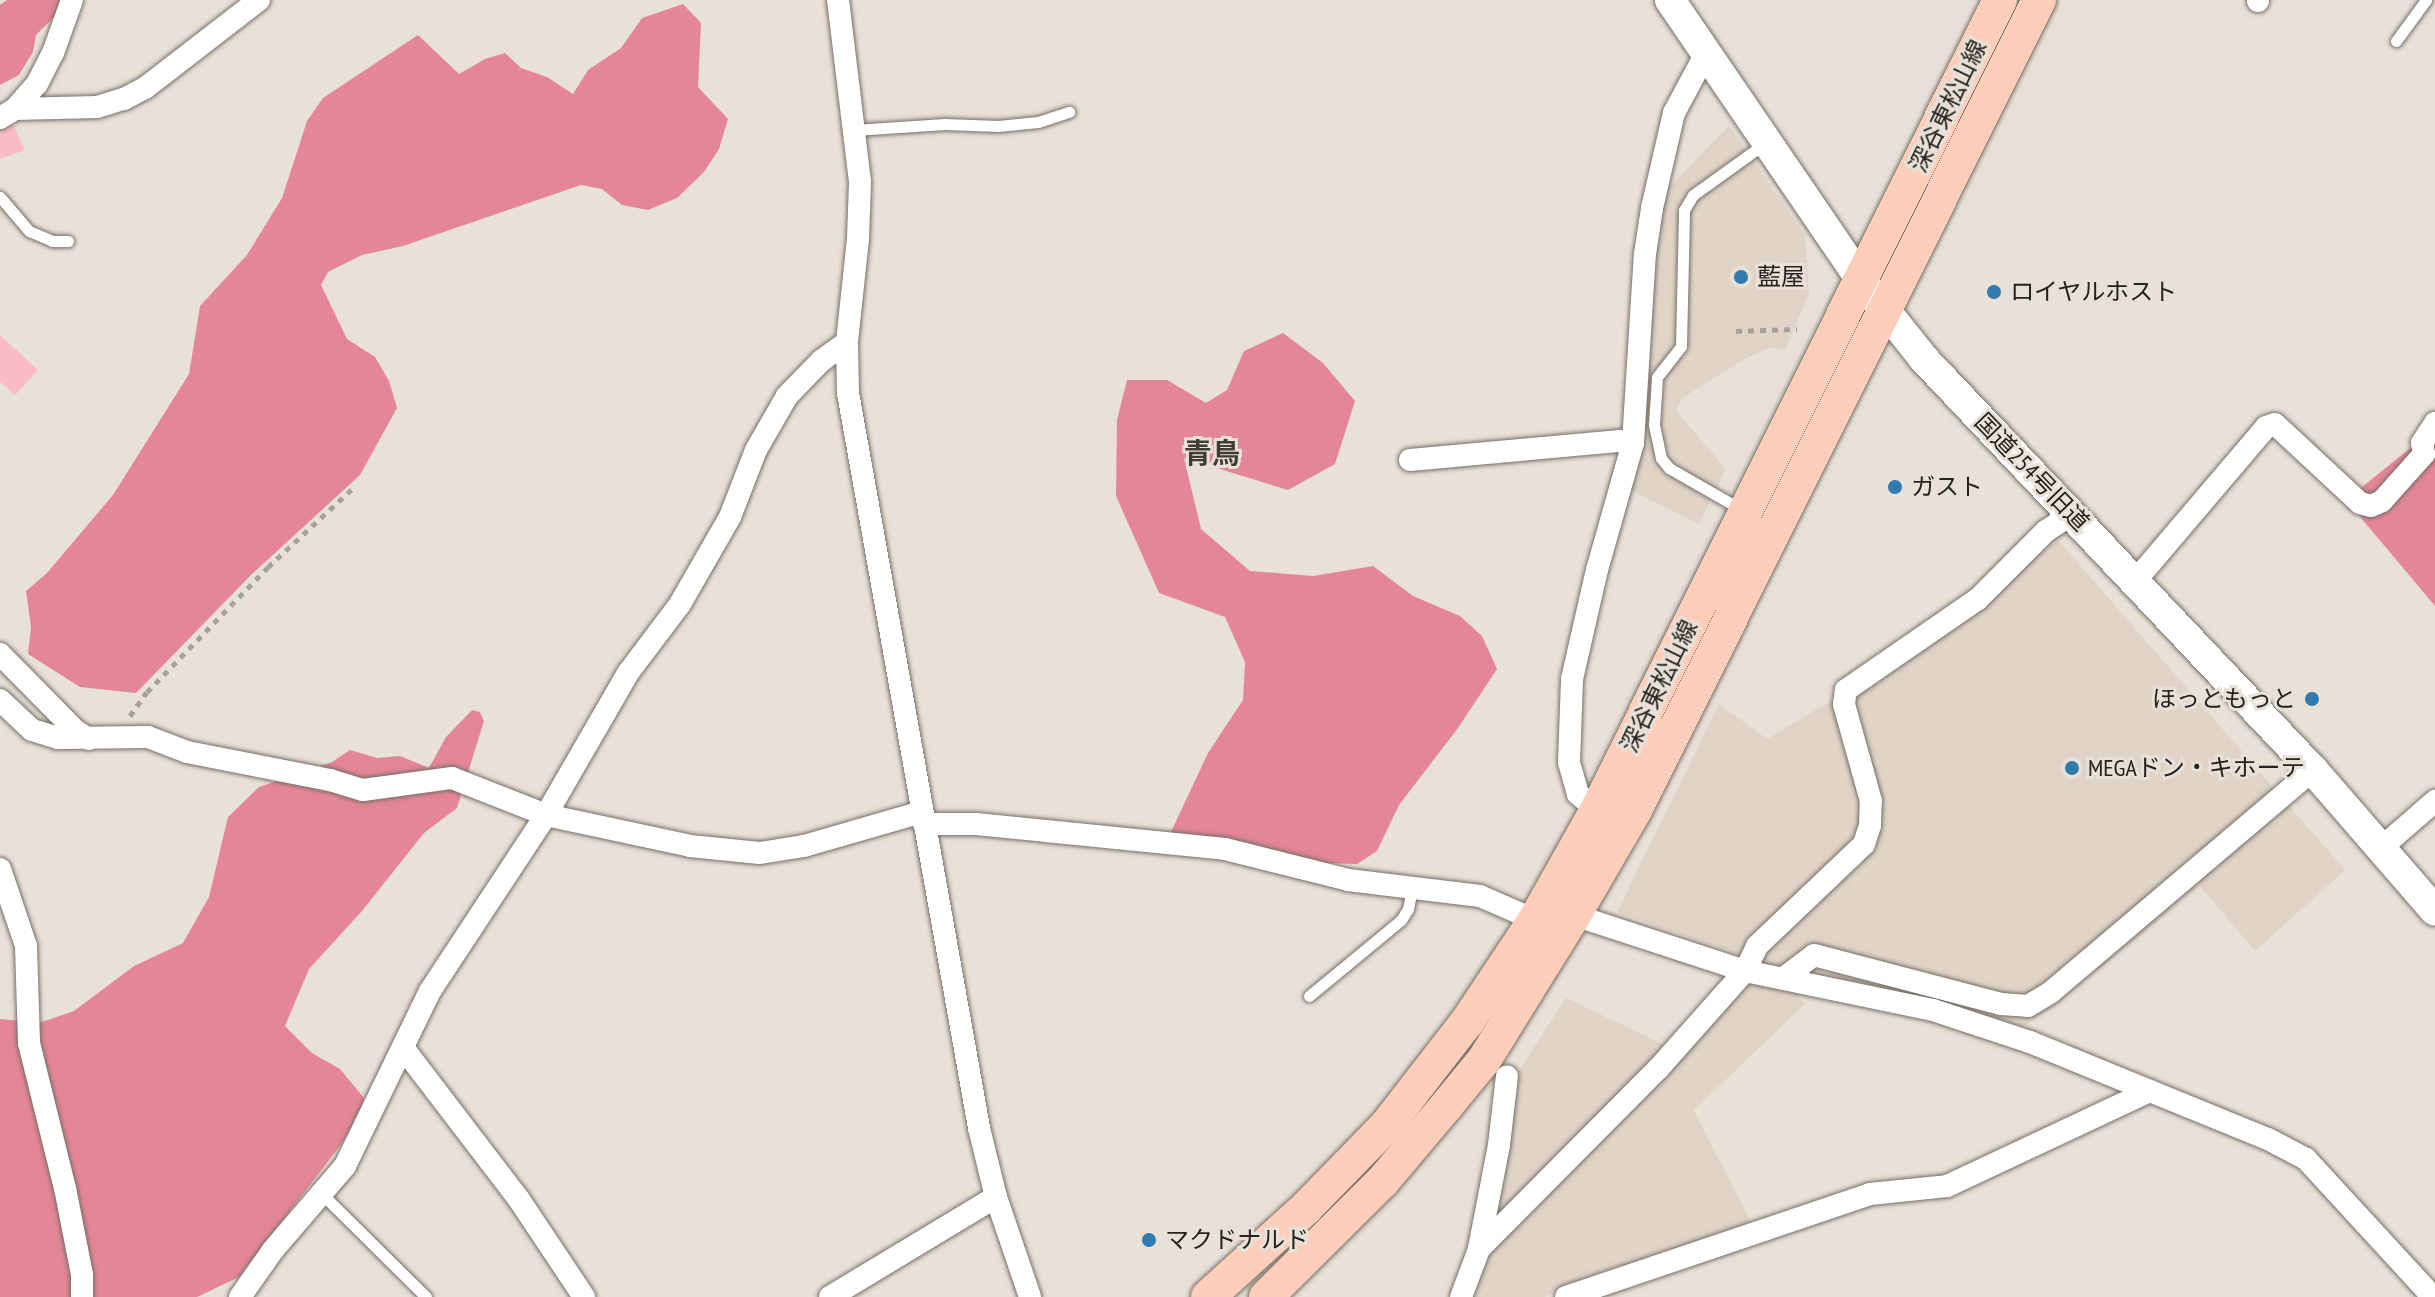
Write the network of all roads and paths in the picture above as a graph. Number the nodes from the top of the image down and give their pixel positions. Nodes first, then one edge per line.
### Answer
1 (72, 0) edge
2 (259, 0) edge
3 (838, 0) edge
4 (1670, 0) edge
5 (2000, 0) edge
6 (2039, 0) edge
7 (2426, 0) edge
8 (2396, 41) dead end
9 (1706, 53) junction
10 (1069, 112) dead end
11 (7, 114) edge
12 (854, 130) junction
13 (1768, 141) junction
14 (0, 197) edge
15 (68, 241) dead end
16 (1861, 280) junction
17 (1885, 313) junction
18 (1797, 329) dead end
19 (1736, 331) dead end
20 (847, 342) junction
21 (2435, 423) edge
22 (1633, 443) junction
23 (2429, 457) edge
24 (1410, 460) dead end
25 (352, 489) dead end
26 (1747, 513) junction
27 (2072, 514) junction
28 (2136, 580) junction
29 (0, 654) edge
30 (0, 700) edge
31 (116, 736) junction
32 (90, 740) junction
33 (2313, 770) junction
34 (2435, 801) edge
35 (1597, 810) junction
36 (546, 815) junction
37 (923, 818) junction
38 (2381, 848) junction
39 (0, 869) edge
40 (1412, 889) junction
41 (2435, 911) edge
42 (1574, 915) junction
43 (1535, 920) junction
44 (1745, 971) junction
45 (1785, 977) junction
46 (1309, 996) dead end
47 (404, 1049) junction
48 (1507, 1076) dead end
49 (2150, 1091) junction
50 (323, 1195) junction
51 (996, 1197) junction
52 (1479, 1249) junction
53 (82, 1297) edge
54 (240, 1297) edge
55 (426, 1297) edge
56 (584, 1297) edge
57 (830, 1297) edge
58 (1030, 1297) edge
59 (1208, 1297) edge
60 (1266, 1297) edge
61 (1461, 1297) edge
62 (1566, 1297) edge
63 (2433, 1297) edge

1 - 11 street
2 - 11 street
3 - 12 street
4 - 9 street, 国道254号旧道
5 - 16 main road, 深谷東松山線
6 - 17 main road, 深谷東松山線
7 - 8 lane
9 - 13 street, 国道254号旧道
9 - 22 street
10 - 12 lane
12 - 20 street
13 - 16 street, 国道254号旧道
13 - 26 lane
14 - 15 lane
16 - 17 street, 国道254号旧道
16 - 26 main road, 深谷東松山線
17 - 27 street, 国道254号旧道
17 - 42 main road, 深谷東松山線
18 - 19 path
20 - 36 street
20 - 37 street
21 - 23 street
22 - 24 street
22 - 35 street
23 - 28 street
25 - 31 path
26 - 35 main road, 深谷東松山線
27 - 28 street, 国道254号旧道
27 - 44 street
28 - 33 street, 国道254号旧道
29 - 32 street
30 - 32 street
31 - 32 street
31 - 36 street
33 - 38 street, 国道254号旧道
33 - 45 street
34 - 38 street
35 - 43 main road, 深谷東松山線
36 - 37 street
36 - 47 street
37 - 40 street
37 - 51 street
38 - 41 street, 国道254号旧道
39 - 53 street
40 - 43 street
40 - 46 lane
42 - 44 street
42 - 60 main road, 深谷東松山線
43 - 59 main road, 深谷東松山線
44 - 45 street
44 - 52 street
45 - 49 street
47 - 50 street
47 - 56 street
48 - 52 street
49 - 62 street
49 - 63 street
50 - 54 street
50 - 55 lane
51 - 57 street
51 - 58 street
52 - 61 street

